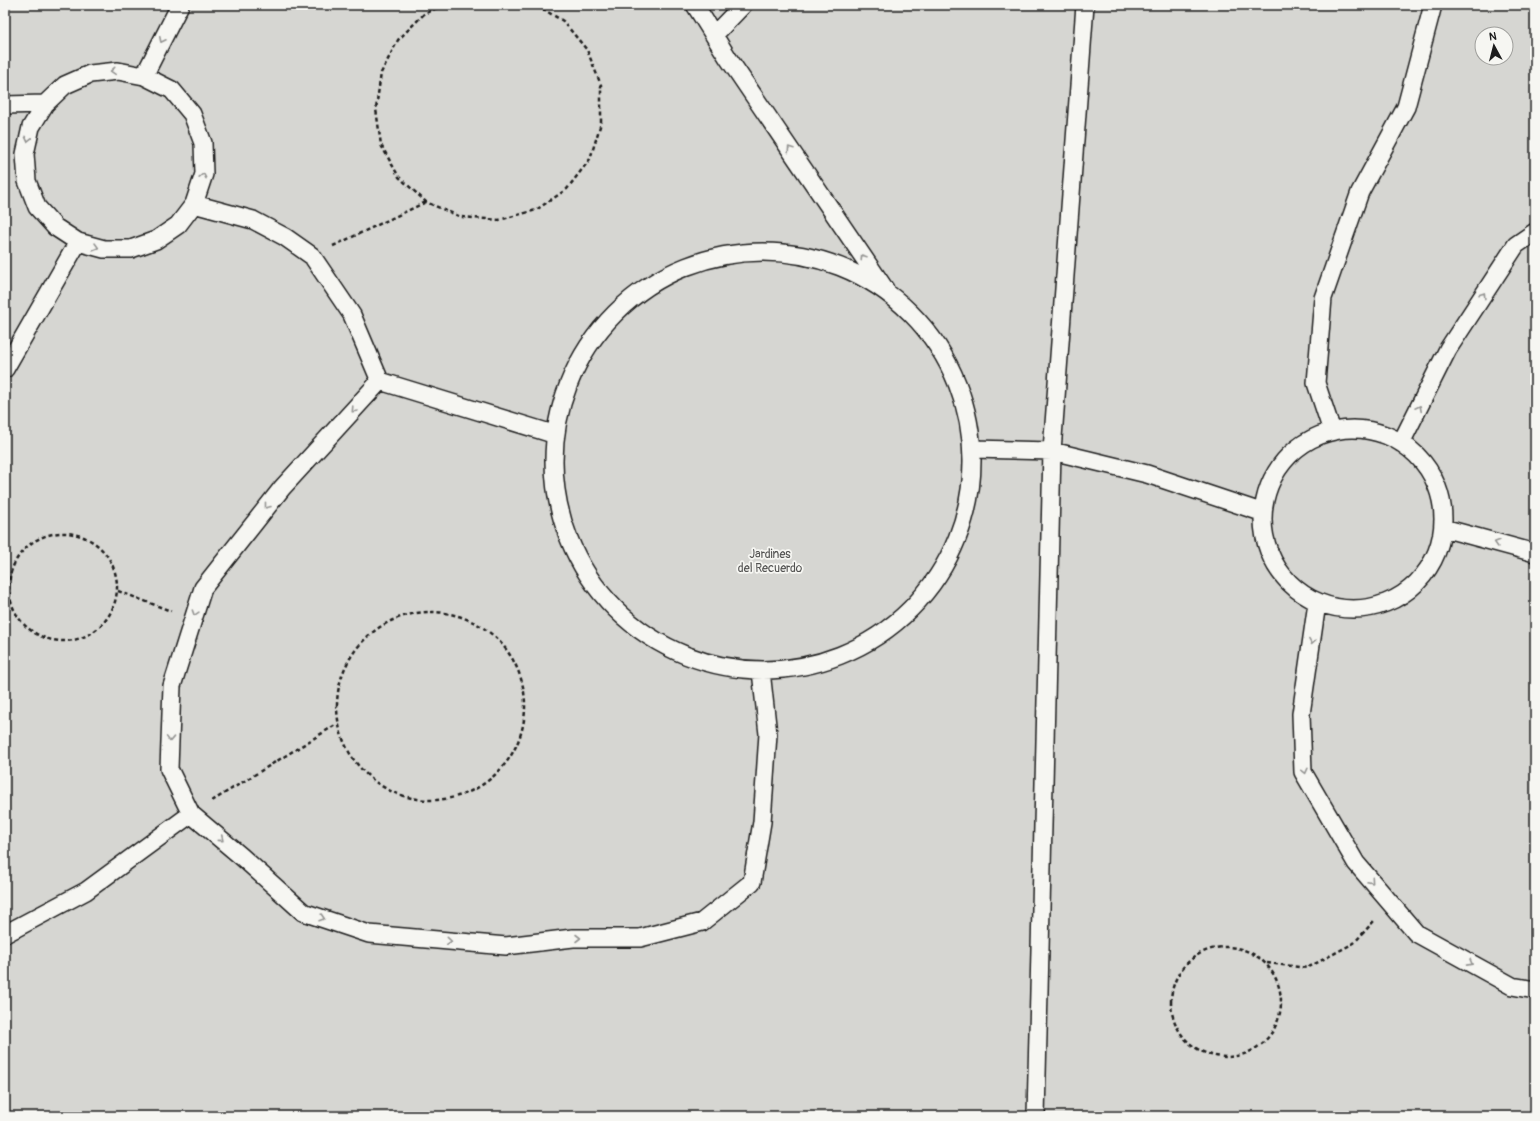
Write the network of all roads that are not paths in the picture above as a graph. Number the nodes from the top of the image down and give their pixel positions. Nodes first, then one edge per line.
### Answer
1 (180, 5) edge
2 (695, 5) edge
3 (743, 5) edge
4 (1085, 5) edge
5 (1433, 5) edge
6 (714, 35) junction
7 (144, 76) junction
8 (45, 104) junction
9 (5, 105) edge
10 (194, 204) junction
11 (1535, 232) edge
12 (78, 242) junction
13 (885, 289) junction
14 (5, 369) edge
15 (380, 381) junction
16 (1332, 431) junction
17 (553, 434) junction
18 (1401, 443) junction
19 (974, 449) junction
20 (1052, 451) junction
21 (1262, 512) junction
22 (1443, 528) junction
23 (1535, 554) edge
24 (1318, 603) junction
25 (761, 671) junction
26 (191, 814) junction
27 (5, 934) edge
28 (1535, 990) edge
29 (1036, 1116) edge

1 -> 7 lane
2 - 6 lane
3 - 6 lane
4 - 20 lane
5 - 16 lane
13 -> 6 lane
7 -> 8 lane
10 -> 7 lane
8 - 9 lane
8 -> 12 lane
12 -> 10 lane
10 - 15 lane
18 -> 11 lane
12 - 14 lane
13 - 17 lane
13 - 19 lane
15 - 17 lane
15 -> 26 lane
16 - 18 lane
16 - 21 lane
17 - 25 lane
18 - 22 lane
19 - 20 lane
19 - 25 lane
20 - 21 lane
20 - 29 lane
21 - 24 lane
23 -> 22 lane
22 - 24 lane
24 -> 28 lane
26 -> 25 lane
26 - 27 lane

